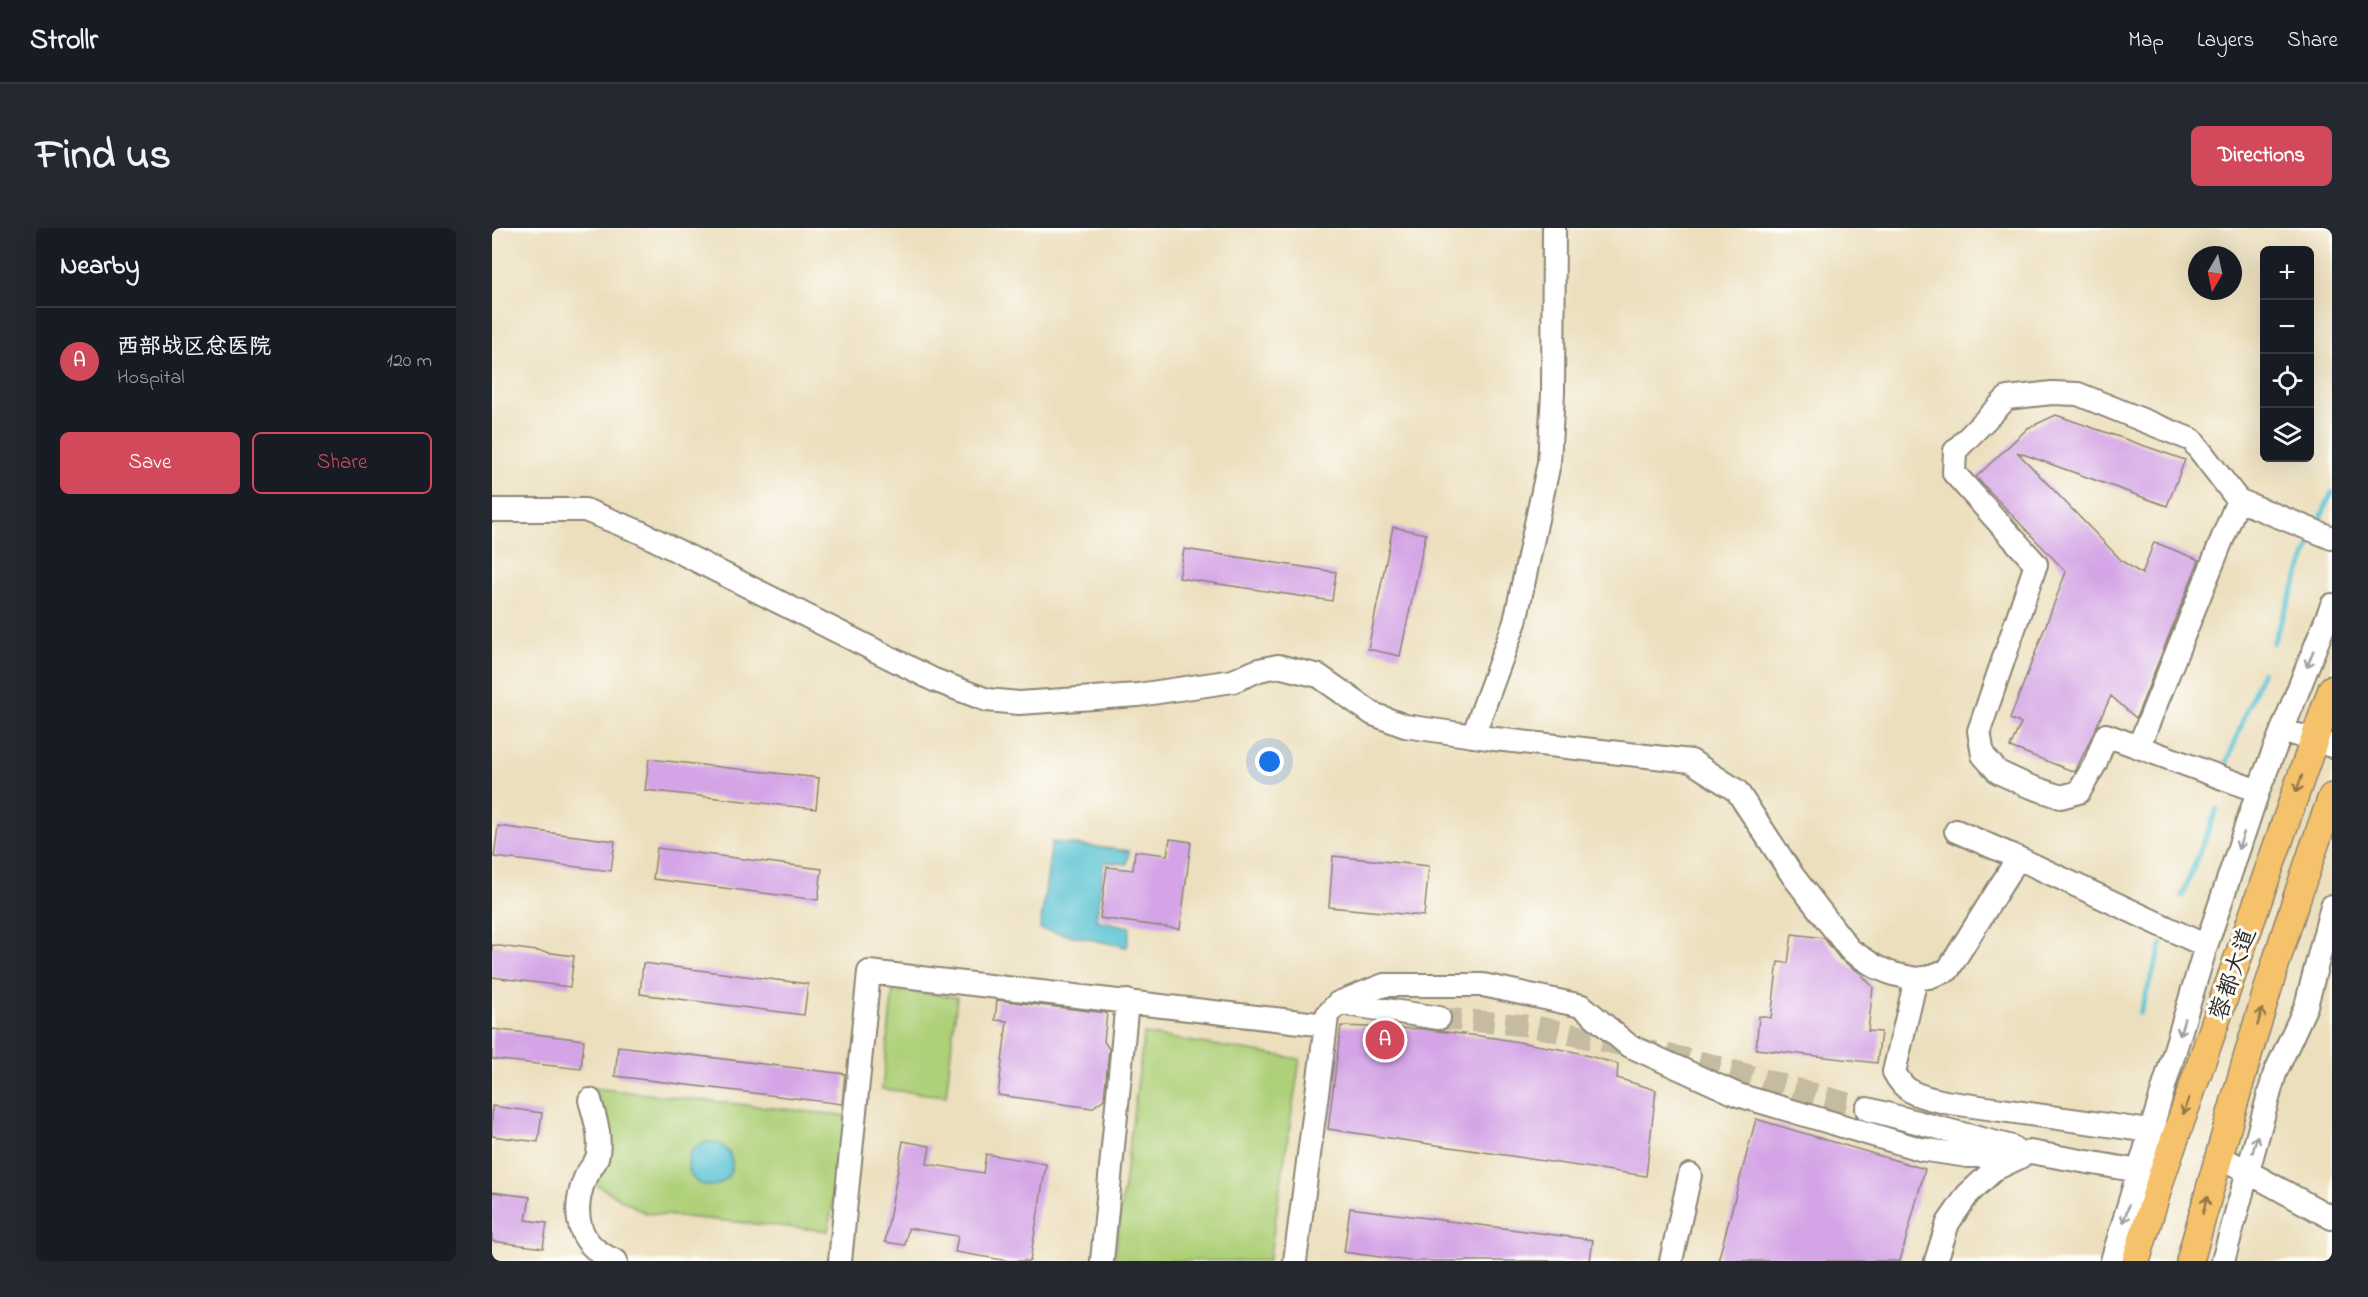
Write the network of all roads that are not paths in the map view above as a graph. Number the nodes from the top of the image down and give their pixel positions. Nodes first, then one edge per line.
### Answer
1 (1554, 228) edge
2 (2238, 500) junction
3 (492, 510) edge
4 (2332, 538) edge
5 (2332, 605) edge
6 (2332, 689) edge
7 (2282, 730) junction
8 (1473, 736) junction
9 (2323, 743) edge
10 (2139, 746) junction
11 (2258, 791) junction
12 (2332, 797) edge
13 (1956, 831) dead end
14 (2018, 858) junction
15 (2332, 906) edge
16 (2206, 946) junction
17 (1916, 979) junction
18 (1127, 1001) junction
19 (1338, 1003) junction
20 (1439, 1018) tunnel mouth
21 (1326, 1025) junction
22 (590, 1100) dead end
23 (1867, 1109) tunnel mouth
24 (2164, 1133) junction
25 (2030, 1152) junction
26 (2218, 1156) junction
27 (2248, 1172) junction
28 (2150, 1173) junction
29 (1690, 1174) dead end
30 (2332, 1218) edge
31 (616, 1261) edge
32 (840, 1261) edge
33 (1102, 1261) edge
34 (1295, 1261) edge
35 (1671, 1261) edge
36 (1936, 1261) edge
37 (2112, 1261) edge
38 (2136, 1261) edge
39 (2190, 1261) edge
40 (2223, 1261) edge

1 - 8 street
2 - 4 street
2 - 10 street
2 - 10 street
3 - 8 street
5 -> 7 street
6 - 9 main road, 蓉都大道
7 - 9 street
7 - 11 street
8 - 17 street
9 -> 24 main road, 蓉都大道
10 - 11 street
11 -> 16 street
26 -> 12 main road, 蓉都大道
13 - 14 street
14 - 16 street
14 - 17 street
27 -> 15 street
16 -> 24 street
17 - 24 street
18 - 21 street
18 - 32 street
18 - 33 street
19 - 20 street
19 - 21 street
19 - 25 street
21 - 34 street
22 - 31 street
23 - 25 street
24 - 28 main road, 蓉都大道
25 - 28 street
25 - 36 street
26 - 27 street
39 -> 26 main road, 蓉都大道
27 - 30 street
27 - 40 street
28 -> 37 street
28 - 38 main road, 蓉都大道
29 - 35 street

